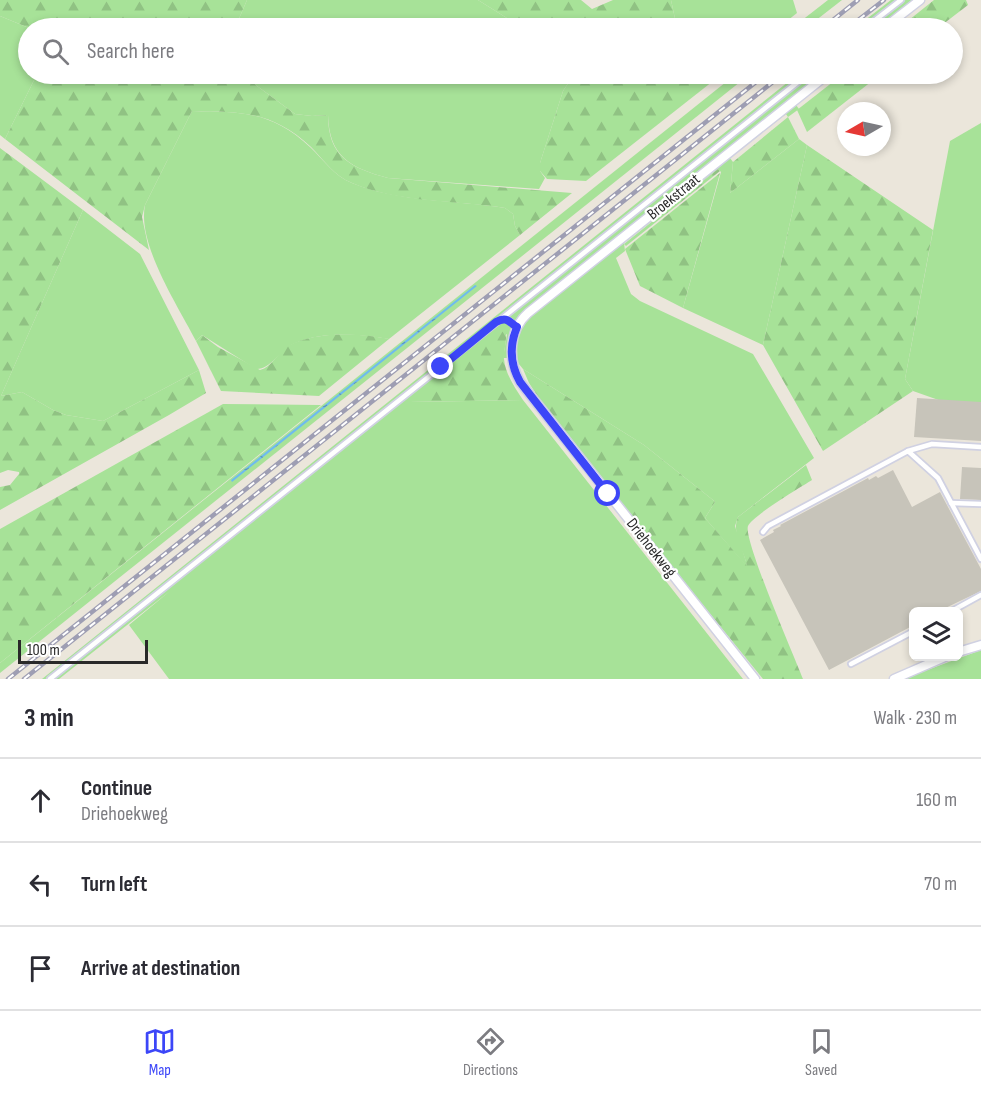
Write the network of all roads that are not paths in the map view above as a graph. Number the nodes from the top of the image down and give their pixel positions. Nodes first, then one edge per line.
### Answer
1 (901, 0) edge
2 (920, 0) edge
3 (878, 18) edge
4 (897, 18) edge
5 (795, 84) edge
6 (816, 84) edge
7 (496, 322) junction
8 (519, 324) junction
9 (981, 447) edge
10 (908, 452) junction
11 (951, 503) junction
12 (981, 504) edge
13 (763, 532) dead end
14 (981, 560) edge
15 (981, 595) edge
16 (959, 607) edge
17 (909, 634) edge
18 (981, 645) edge
19 (963, 650) edge
20 (937, 661) edge
21 (851, 664) dead end
22 (50, 679) edge
23 (755, 679) edge
24 (894, 679) edge

1 - 3 lane
2 - 4 street
5 - 7 lane
6 - 8 street, Broekstraat
7 - 8 lane
7 - 22 lane
8 - 23 street, Driehoekweg
9 - 10 lane
10 - 11 lane
10 - 13 lane
11 - 12 lane
11 - 14 lane
15 - 16 lane
17 - 21 lane
18 - 19 street
20 - 24 street

